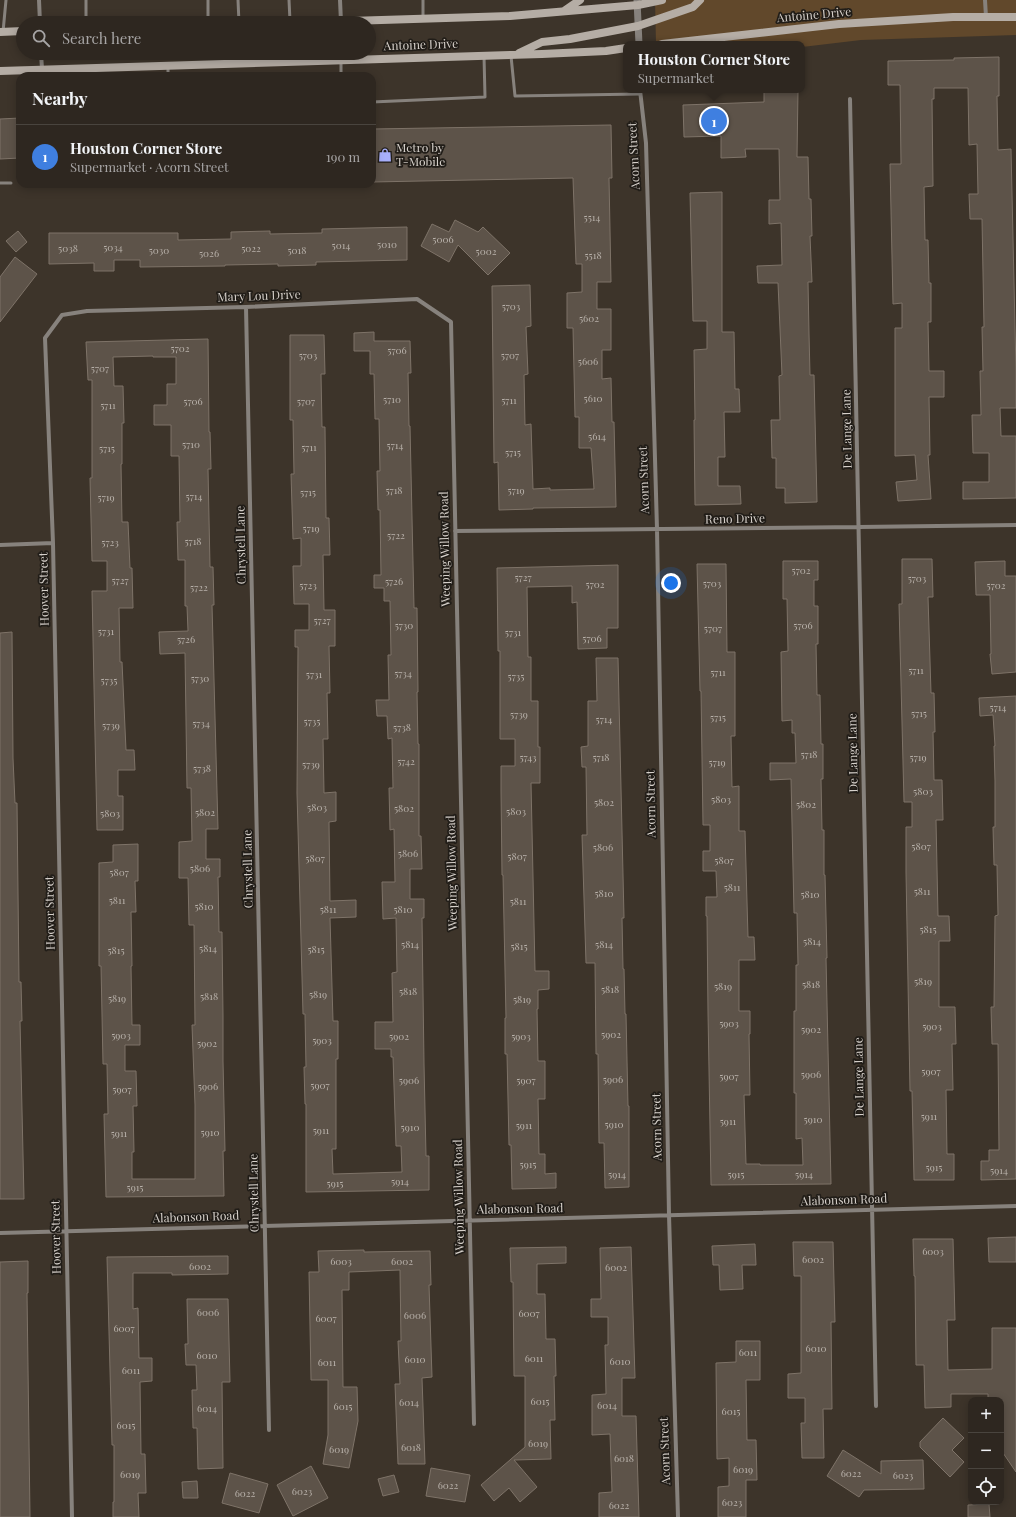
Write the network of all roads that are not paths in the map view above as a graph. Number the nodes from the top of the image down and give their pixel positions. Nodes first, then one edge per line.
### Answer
1 (6, 0) edge
2 (39, 0) edge
3 (86, 0) edge
4 (208, 0) edge
5 (238, 0) edge
6 (289, 0) edge
7 (340, 0) edge
8 (423, 0) edge
9 (580, 0) edge
10 (662, 0) edge
11 (700, 0) edge
12 (985, 0) edge
13 (638, 3) edge
14 (562, 12) junction
15 (40, 16) edge
16 (86, 16) edge
17 (208, 16) edge
18 (239, 16) edge
19 (290, 16) edge
20 (341, 16) edge
21 (986, 17) junction
22 (1016, 17) edge
23 (423, 19) junction
24 (376, 21) edge
25 (638, 26) junction
26 (16, 31) edge
27 (2, 32) edge
28 (639, 41) edge
29 (689, 41) edge
30 (623, 48) edge
31 (514, 55) junction
32 (376, 56) edge
33 (484, 56) junction
34 (41, 60) edge
35 (272, 60) edge
36 (341, 60) edge
37 (168, 66) junction
38 (42, 70) junction
39 (0, 71) edge
40 (168, 72) edge
41 (341, 72) edge
42 (623, 93) edge
43 (640, 93) edge
44 (850, 99) dead end
45 (376, 102) edge
46 (0, 183) edge
47 (11, 183) dead end
48 (246, 307) junction
49 (62, 314) joint
50 (450, 322) joint
51 (1016, 525) edge
52 (859, 527) junction
53 (657, 529) junction
54 (455, 531) junction
55 (53, 543) junction
56 (0, 545) edge
57 (1016, 1206) edge
58 (872, 1210) junction
59 (669, 1215) junction
60 (470, 1220) junction
61 (265, 1226) junction
62 (66, 1231) junction
63 (0, 1233) edge
64 (876, 1406) dead end
65 (474, 1424) dead end
66 (269, 1430) dead end
67 (72, 1517) edge
68 (678, 1517) edge

1 - 27 lane
2 - 15 street
3 - 16 lane
4 - 17 lane
5 - 18 lane
6 - 19 lane
7 - 20 street
8 - 23 lane
9 - 14 main road
10 - 13 main road
11 - 25 main road
12 - 21 street
13 - 14 main road
13 - 25 street
14 - 23 main road
21 - 22 main road, Antoine Drive
21 - 29 main road, Antoine Drive
23 - 24 main road
25 - 28 street
25 - 31 main road
26 - 27 main road
30 - 31 main road, Antoine Drive
31 - 33 main road, Antoine Drive
31 - 42 lane
32 - 33 main road, Antoine Drive
33 - 45 lane
34 - 38 street
35 - 37 main road, Antoine Drive
36 - 41 lane
37 - 38 main road, Antoine Drive
37 - 40 lane
38 - 39 main road, Antoine Drive
43 - 53 street, Acorn Street
44 - 52 street, De Lange Lane
46 - 47 lane
48 - 49 street, Mary Lou Drive
48 - 50 street, Mary Lou Drive
48 - 61 street, Chrystell Lane
49 - 55 street, Hoover Street
50 - 54 street, Weeping Willow Road
51 - 52 street, Reno Drive
52 - 53 street, Reno Drive
52 - 58 street, De Lange Lane
53 - 54 street, Reno Drive
53 - 59 street, Acorn Street
54 - 60 street, Weeping Willow Road
55 - 56 street
55 - 62 street, Hoover Street
57 - 58 street, Alabonson Road
58 - 59 street, Alabonson Road
58 - 64 street, De Lange Lane
59 - 60 street, Alabonson Road
59 - 68 street, Acorn Street
60 - 61 street, Alabonson Road
60 - 65 street, Weeping Willow Road
61 - 62 street, Alabonson Road
61 - 66 street, Chrystell Lane
62 - 63 street, Alabonson Road
62 - 67 street, Hoover Street

